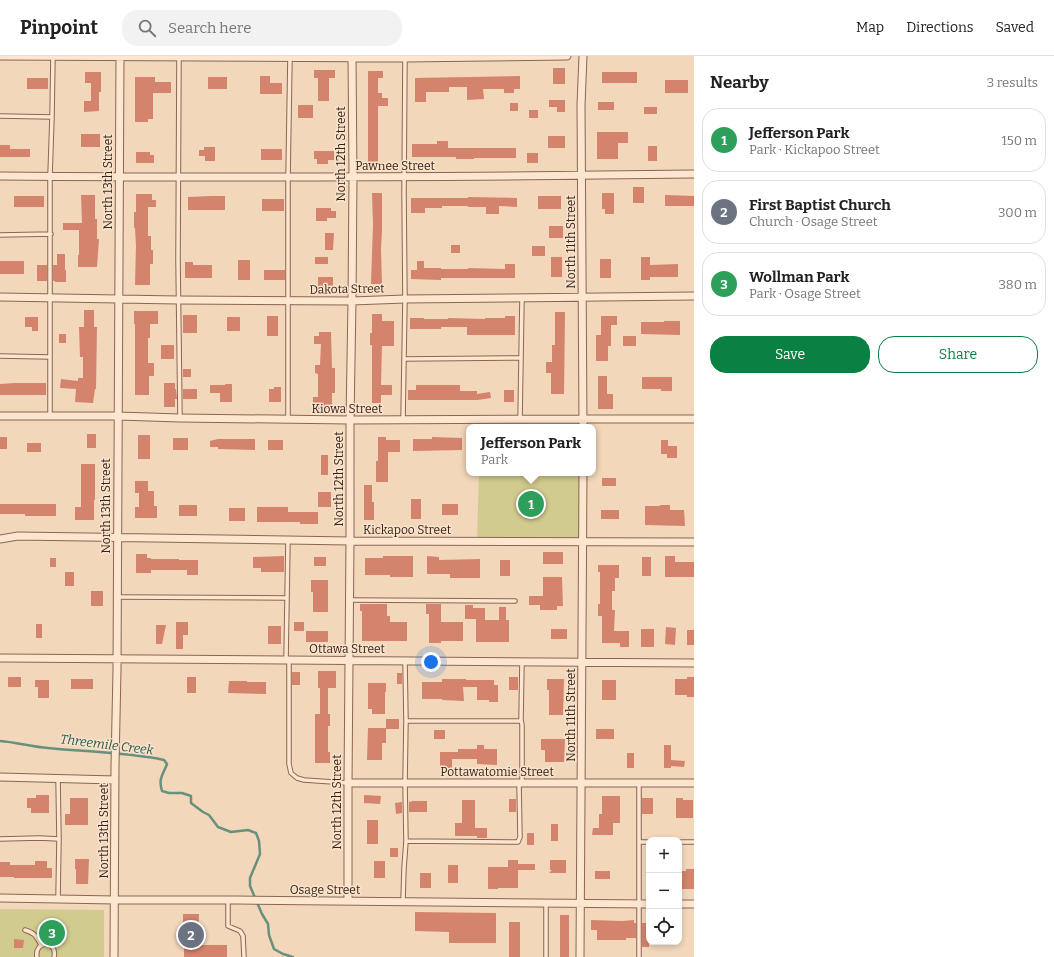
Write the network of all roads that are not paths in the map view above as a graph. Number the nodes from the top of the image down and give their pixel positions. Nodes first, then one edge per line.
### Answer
1 (0, 56) edge
2 (53, 56) edge
3 (120, 56) edge
4 (179, 56) edge
5 (567, 56) edge
6 (583, 56) edge
7 (290, 57) edge
8 (352, 57) edge
9 (405, 57) edge
10 (0, 116) edge
11 (52, 117) junction
12 (694, 174) edge
13 (0, 176) edge
14 (50, 176) junction
15 (404, 176) junction
16 (582, 176) junction
17 (119, 177) junction
18 (178, 177) junction
19 (288, 177) junction
20 (352, 177) junction
21 (51, 234) junction
22 (0, 235) edge
23 (694, 296) edge
24 (0, 297) edge
25 (50, 297) junction
26 (582, 297) junction
27 (119, 298) junction
28 (522, 298) junction
29 (405, 299) junction
30 (178, 300) junction
31 (288, 301) junction
32 (352, 301) junction
33 (0, 356) edge
34 (50, 357) junction
35 (521, 358) junction
36 (404, 359) junction
37 (0, 416) edge
38 (50, 416) junction
39 (118, 416) junction
40 (180, 418) junction
41 (583, 419) junction
42 (694, 419) edge
43 (288, 420) junction
44 (350, 420) junction
45 (403, 420) junction
46 (520, 420) junction
47 (583, 424) edge
48 (583, 476) edge
49 (117, 538) junction
50 (0, 539) edge
51 (288, 540) junction
52 (350, 541) junction
53 (583, 542) junction
54 (694, 542) edge
55 (117, 598) junction
56 (287, 598) junction
57 (350, 600) junction
58 (515, 601) dead end
59 (0, 658) edge
60 (117, 659) junction
61 (288, 660) junction
62 (349, 660) junction
63 (406, 661) junction
64 (522, 662) junction
65 (582, 662) junction
66 (694, 663) edge
67 (521, 720) junction
68 (406, 721) junction
69 (0, 777) edge
70 (58, 778) junction
71 (115, 780) junction
72 (581, 782) junction
73 (348, 783) junction
74 (405, 783) junction
75 (520, 783) junction
76 (639, 783) junction
77 (694, 783) edge
78 (0, 839) edge
79 (59, 839) junction
80 (406, 841) junction
81 (639, 842) junction
82 (646, 842) edge
83 (682, 842) edge
84 (694, 842) edge
85 (0, 898) edge
86 (58, 899) junction
87 (115, 900) junction
88 (228, 900) junction
89 (348, 901) junction
90 (404, 901) junction
91 (546, 902) junction
92 (580, 903) junction
93 (638, 903) junction
94 (646, 904) edge
95 (682, 904) edge
96 (694, 904) edge
97 (24, 930) dead end
98 (41, 945) junction
99 (37, 957) edge
100 (54, 957) edge
101 (114, 957) edge
102 (244, 957) edge
103 (546, 957) edge
104 (580, 957) edge
105 (639, 957) edge

1 - 2 street
2 - 3 street
2 - 11 lane
3 - 4 street
3 - 17 street, North 13th Street
4 - 7 street
4 - 18 lane
5 - 9 street
6 - 16 street, North 11th Street
7 - 8 street
7 - 19 lane
8 - 9 street
8 - 20 street, North 12th Street
9 - 15 lane
10 - 11 lane
11 - 14 lane
12 - 16 street, Pawnee Street
13 - 14 street, Pawnee Street
14 - 17 street, Pawnee Street
14 - 21 lane
15 - 16 street, Pawnee Street
15 - 20 street, Pawnee Street
15 - 29 lane
16 - 26 street, North 11th Street
17 - 18 street, Pawnee Street
17 - 27 street, North 13th Street
18 - 19 street, Pawnee Street
18 - 30 lane
19 - 20 street, Pawnee Street
19 - 31 lane
20 - 32 street, North 12th Street
21 - 22 lane
21 - 25 lane
23 - 26 street, Dakota Street
24 - 25 street, Dakota Street
25 - 27 street, Dakota Street
25 - 34 lane
26 - 28 street, Dakota Street
26 - 41 street, North 11th Street
27 - 30 street, Dakota Street
27 - 39 street, North 13th Street
28 - 29 street, Dakota Street
28 - 35 lane
29 - 32 street, Dakota Street
29 - 36 lane
30 - 31 street, Dakota Street
30 - 40 lane
31 - 32 street, Dakota Street
31 - 43 lane
32 - 44 street, North 12th Street
33 - 34 lane
34 - 38 lane
35 - 36 lane
35 - 46 lane
36 - 45 lane
37 - 38 street, Kiowa Street
38 - 39 street, Kiowa Street
39 - 40 street, Kiowa Street
39 - 49 street, North 13th Street
40 - 43 street, Kiowa Street
41 - 42 street, Kiowa Street
41 - 46 street, Kiowa Street
41 - 47 street, North 11th Street
43 - 44 street, Kiowa Street
44 - 45 street, Kiowa Street
44 - 52 street, North 12th Street
45 - 46 street, Kiowa Street
48 - 53 street, North 11th Street
49 - 50 street, Kickapoo Street
49 - 51 street, Kickapoo Street
49 - 55 street, North 13th Street
51 - 52 street, Kickapoo Street
51 - 56 lane
52 - 53 street, Kickapoo Street
52 - 57 street, North 12th Street
53 - 54 street, Kickapoo Street
53 - 65 street, North 11th Street
55 - 56 lane
55 - 60 street, North 13th Street
56 - 61 lane
57 - 58 lane
57 - 62 street, North 12th Street
59 - 60 street, Ottawa Street
60 - 61 street, Ottawa Street
60 - 71 street, North 13th Street
61 - 62 street, Ottawa Street
61 - 73 lane
62 - 63 street, Ottawa Street
62 - 73 street, North 12th Street
63 - 64 street, Ottawa Street
63 - 68 lane
64 - 65 street, Ottawa Street
64 - 67 lane
65 - 66 street, Ottawa Street
65 - 72 street, North 11th Street
67 - 68 lane
67 - 75 lane
68 - 74 lane
69 - 70 street
70 - 71 street
70 - 79 lane
71 - 87 street, North 13th Street
72 - 75 street, Pottawatomie Street
72 - 76 street, Pottawatomie Street
72 - 92 street, North 11th Street
73 - 74 street, Pottawatomie Street
73 - 89 street, North 12th Street
74 - 75 street, Pottawatomie Street
74 - 80 lane
75 - 80 lane
76 - 77 street, Pottawatomie Street
76 - 81 lane
78 - 79 lane
79 - 86 lane
80 - 90 lane
81 - 82 lane
81 - 93 lane
83 - 84 lane
85 - 86 street, Osage Street
86 - 87 street, Osage Street
87 - 88 street, Osage Street
87 - 101 street, North 13th Street
88 - 89 street, Osage Street
88 - 102 lane
89 - 90 street, Osage Street
90 - 91 street, Osage Street
91 - 92 street, Osage Street
91 - 103 lane
92 - 93 street, Osage Street
92 - 104 street, North 11th Street
93 - 94 street, Osage Street
93 - 105 lane
95 - 96 street
97 - 98 lane
98 - 99 lane
98 - 100 lane

